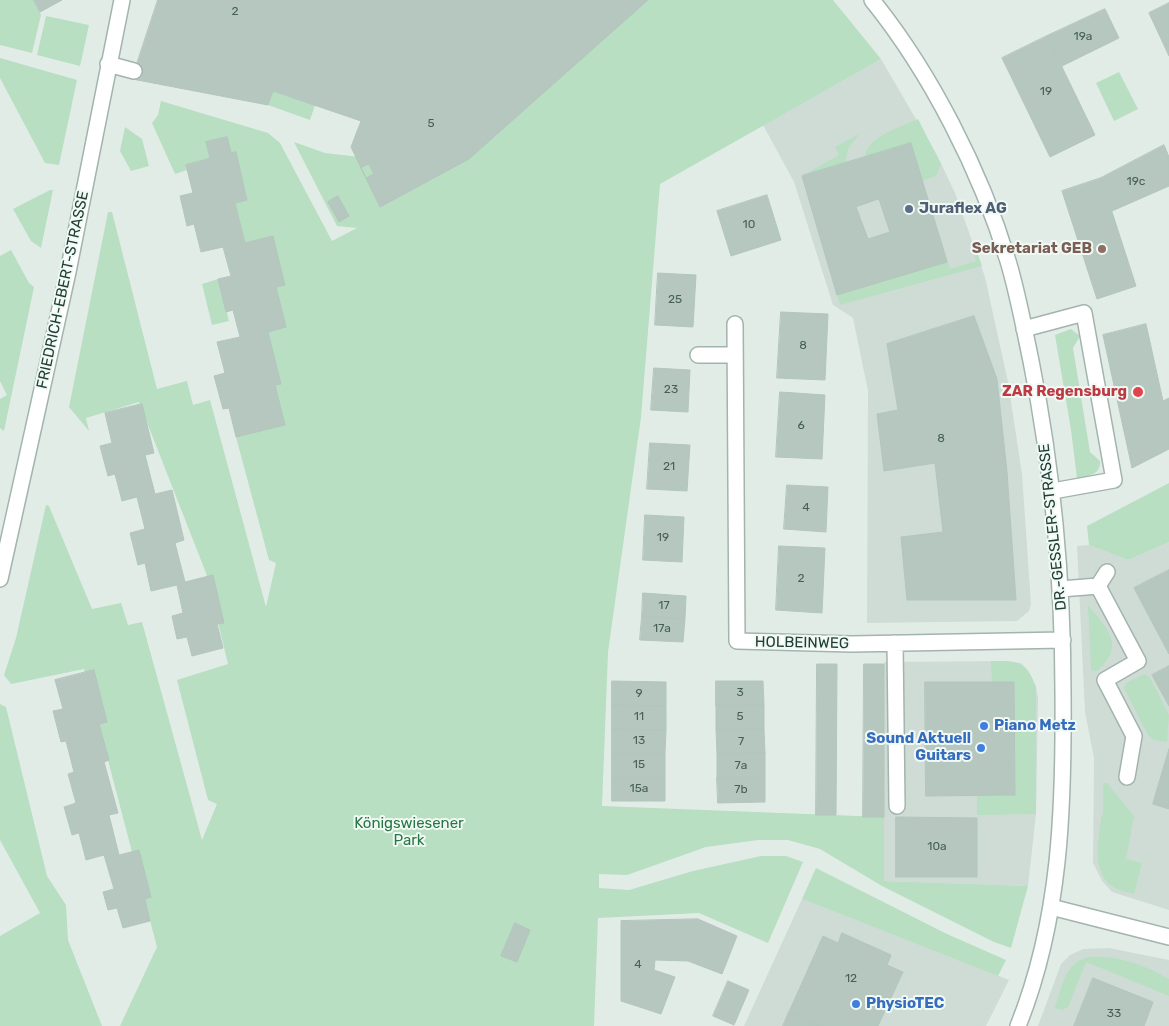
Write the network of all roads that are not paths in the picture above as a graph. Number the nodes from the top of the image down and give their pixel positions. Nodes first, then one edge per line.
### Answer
1 (122, 0) edge
2 (872, 0) edge
3 (108, 64) junction
4 (134, 71) dead end
5 (735, 324) dead end
6 (1024, 329) junction
7 (698, 355) dead end
8 (735, 355) junction
9 (1053, 491) junction
10 (1107, 572) dead end
11 (0, 579) edge
12 (1098, 586) junction
13 (1061, 588) junction
14 (1063, 640) junction
15 (895, 643) junction
16 (1127, 777) dead end
17 (897, 806) dead end
18 (1051, 907) junction
19 (1169, 937) edge
20 (1018, 1026) edge

1 - 3 street, FRIEDRICH-EBERT-STRASSE
2 - 6 street, DR.-GESSLER-STRASSE
3 - 4 street
3 - 11 street, FRIEDRICH-EBERT-STRASSE
5 - 8 street, HOLBEINWEG
6 - 9 street, DR.-GESSLER-STRASSE
6 - 9 street
7 - 8 street
8 - 15 street, HOLBEINWEG
9 - 13 street, DR.-GESSLER-STRASSE
10 - 12 street
12 - 13 street
12 - 16 street
13 - 14 street, DR.-GESSLER-STRASSE
14 - 15 street, HOLBEINWEG
14 - 18 street, DR.-GESSLER-STRASSE
15 - 17 street
18 - 19 street
18 - 20 street, DR.-GESSLER-STRASSE

